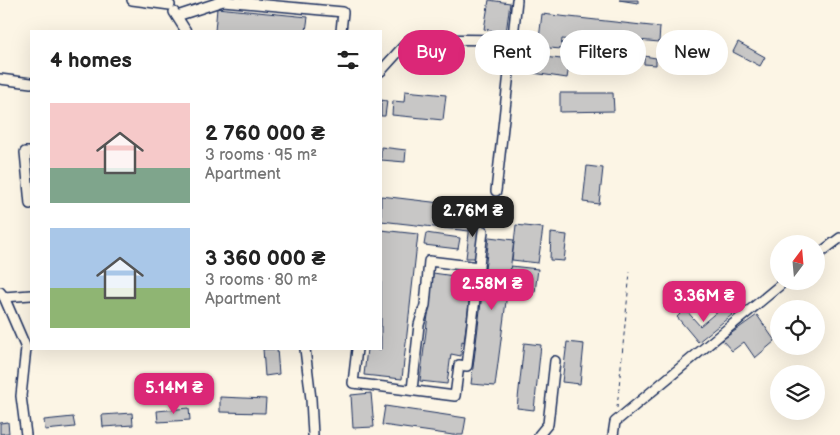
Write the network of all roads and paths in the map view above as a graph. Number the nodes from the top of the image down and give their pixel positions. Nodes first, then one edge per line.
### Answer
1 (132, 0) edge
2 (517, 0) edge
3 (170, 3) edge
4 (177, 16) junction
5 (185, 30) edge
6 (341, 30) edge
7 (514, 30) edge
8 (475, 40) edge
9 (382, 70) edge
10 (509, 75) edge
11 (0, 78) edge
12 (30, 83) edge
13 (30, 152) edge
14 (496, 191) dead end
15 (30, 204) edge
16 (484, 231) dead end
17 (840, 238) edge
18 (825, 249) edge
19 (479, 267) junction
20 (630, 272) dead end
21 (774, 290) edge
22 (2, 294) edge
23 (30, 295) edge
24 (305, 350) edge
25 (357, 350) edge
26 (555, 361) dead end
27 (412, 390) junction
28 (616, 421) junction
29 (26, 435) edge
30 (313, 435) edge
31 (539, 435) edge
32 (613, 435) edge

1 - 3 street
2 - 7 street
3 - 4 street
4 - 5 street
4 - 6 street
8 - 9 street
10 - 14 street
11 - 12 street
13 - 15 street
16 - 19 street
17 - 18 street
19 - 27 street
19 - 27 street
20 - 28 path
21 - 28 street
22 - 23 street
22 - 29 street
24 - 30 street
25 - 27 street
26 - 31 street
28 - 32 street

